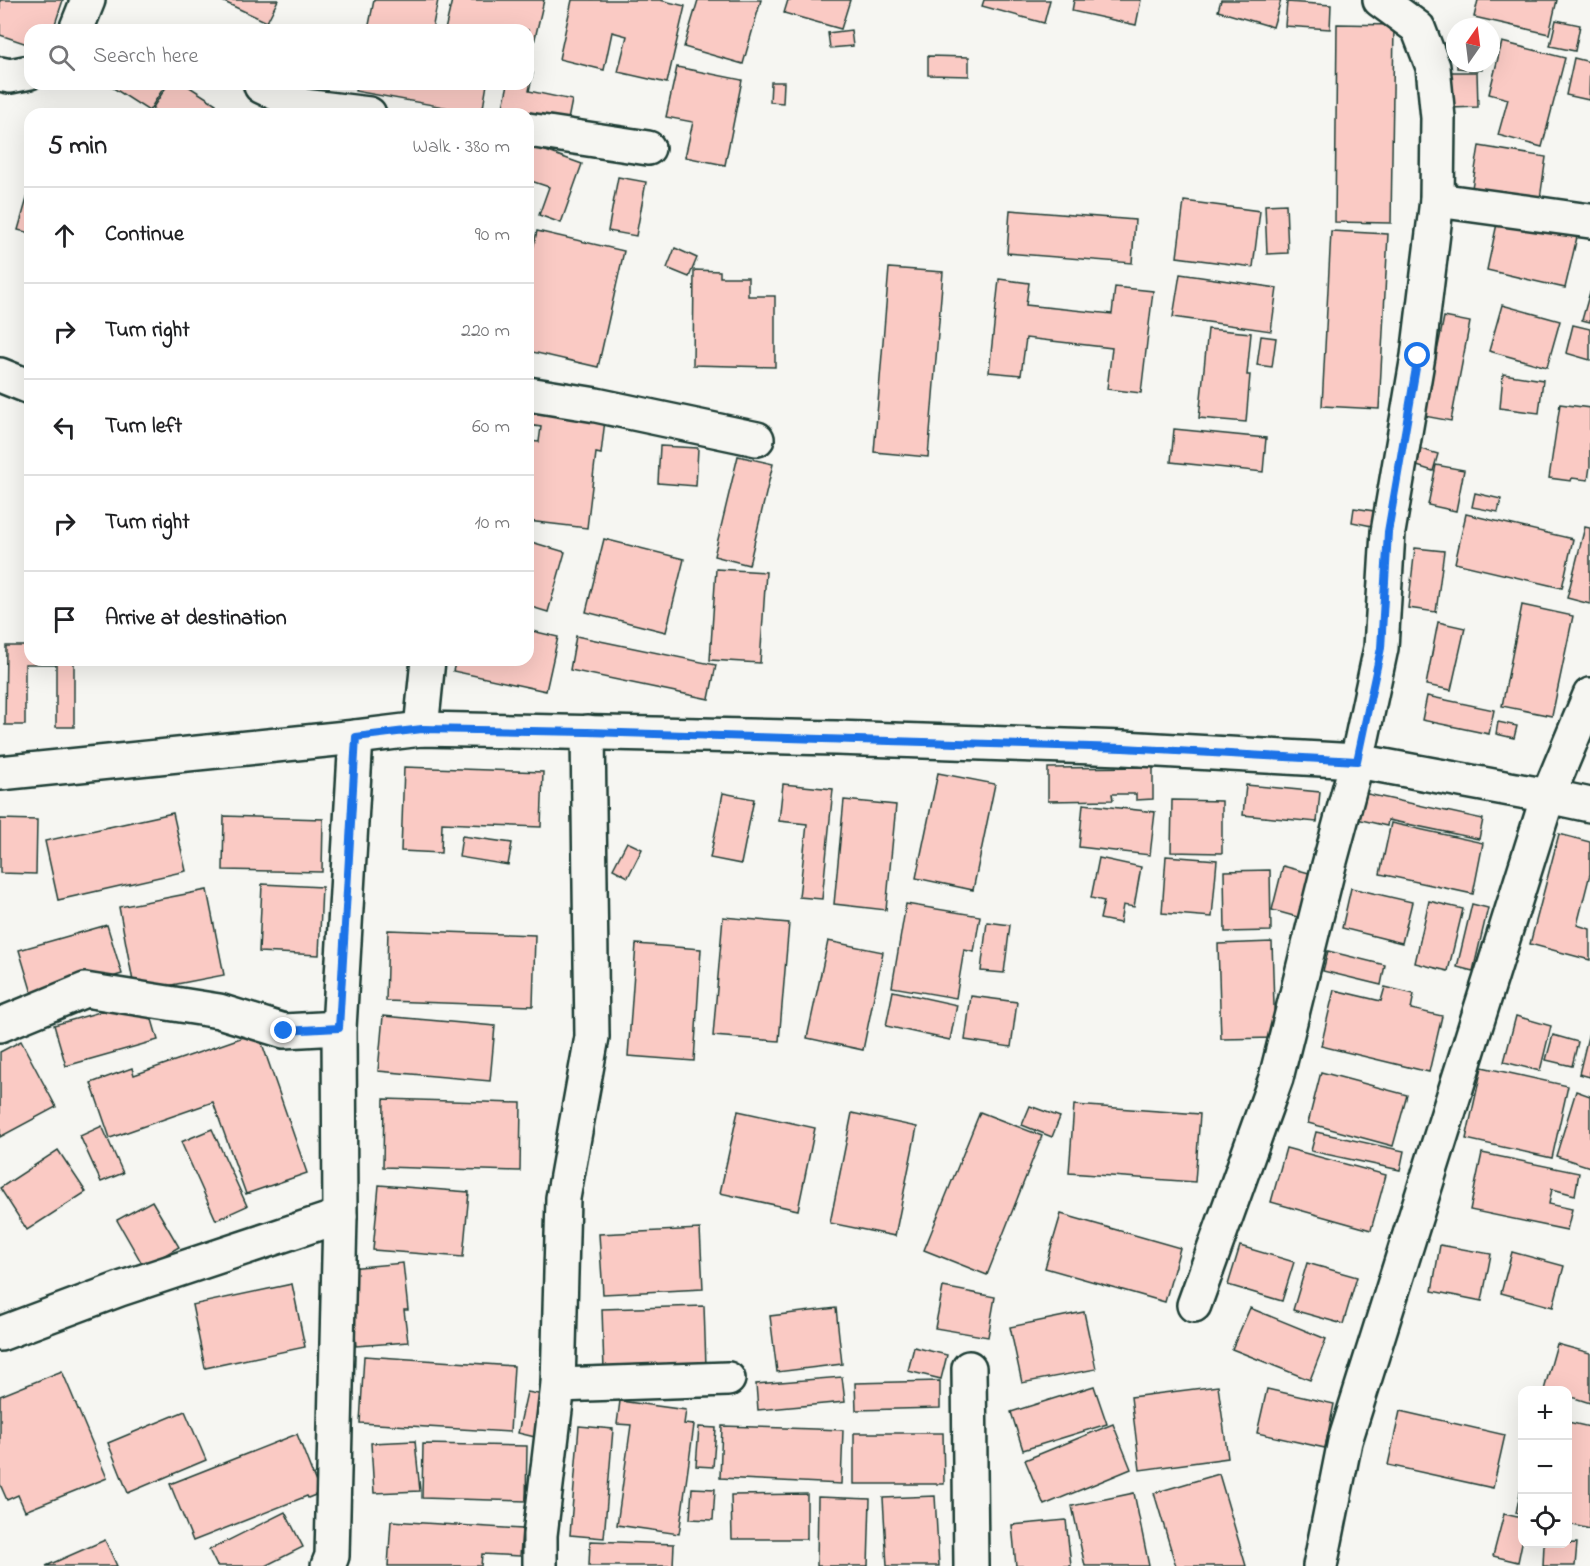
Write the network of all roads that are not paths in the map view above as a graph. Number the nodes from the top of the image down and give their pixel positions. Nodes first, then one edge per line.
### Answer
1 (87, 0) edge
2 (1380, 0) edge
3 (78, 24) edge
4 (24, 73) edge
5 (0, 74) edge
6 (269, 90) edge
7 (320, 108) edge
8 (534, 131) edge
9 (648, 148) dead end
10 (1437, 200) junction
11 (1590, 221) edge
12 (0, 375) edge
13 (24, 385) edge
14 (534, 395) edge
15 (757, 439) dead end
16 (427, 666) edge
17 (1590, 695) edge
18 (422, 729) junction
19 (588, 732) junction
20 (356, 737) junction
21 (1357, 761) junction
22 (0, 773) edge
23 (1548, 796) junction
24 (1590, 805) edge
25 (0, 1025) edge
26 (339, 1028) junction
27 (340, 1216) junction
28 (1194, 1305) dead end
29 (0, 1334) edge
30 (969, 1368) dead end
31 (728, 1378) dead end
32 (558, 1385) junction
33 (328, 1566) edge
34 (540, 1566) edge
35 (970, 1566) edge
36 (1320, 1566) edge

1 - 3 street
2 - 10 street
4 - 5 street
6 - 7 street
8 - 9 street
10 - 11 street
10 - 21 street
12 - 13 street
14 - 15 street
16 - 18 street
17 - 23 street
18 - 19 street
18 - 20 street
19 - 21 street
19 - 32 street
20 - 22 street
20 - 26 street
21 - 23 street
21 - 28 street
23 - 24 street
23 - 36 street
25 - 26 street
26 - 27 street
27 - 29 street
27 - 33 street
30 - 35 street
31 - 32 street
32 - 34 street

